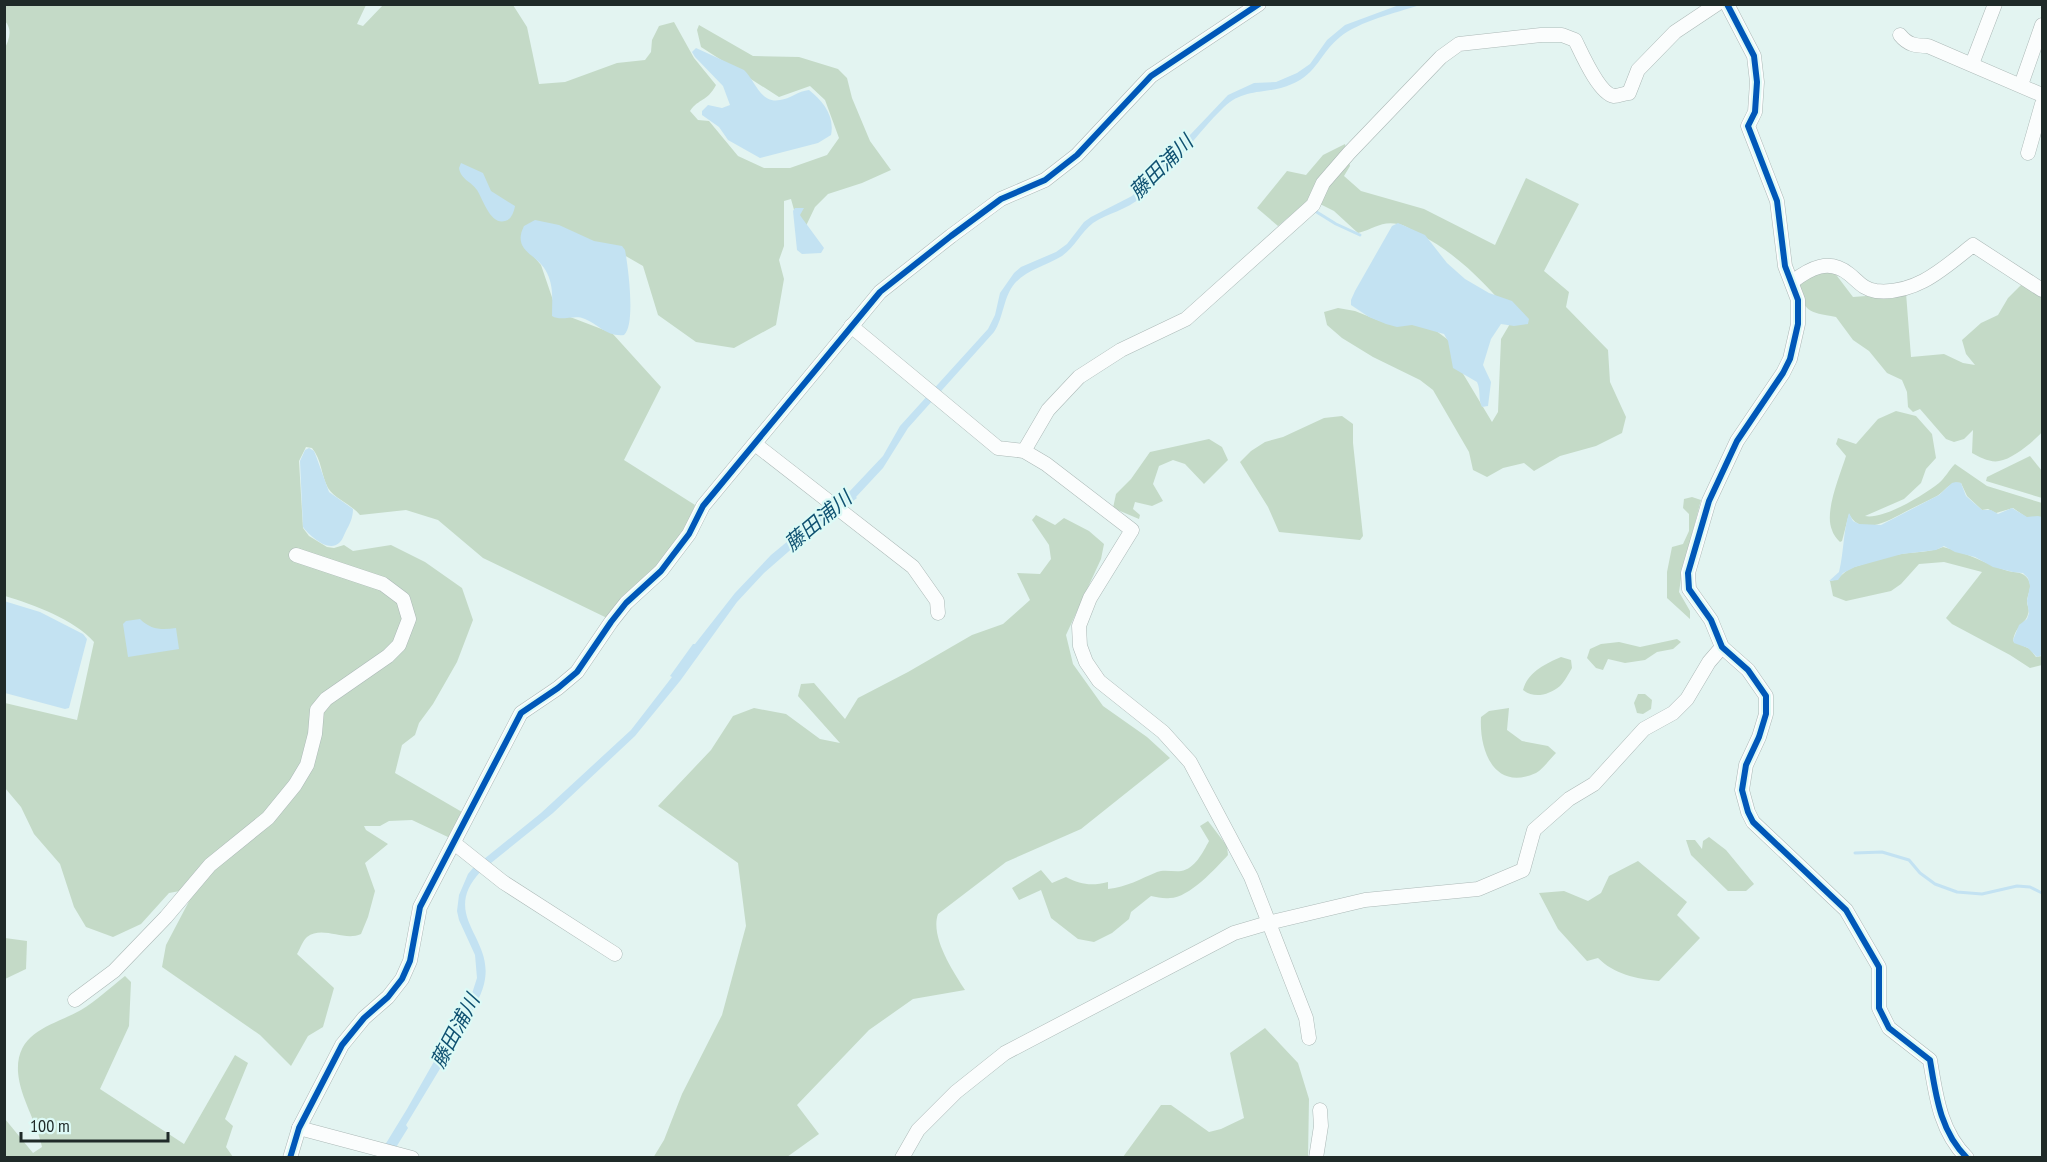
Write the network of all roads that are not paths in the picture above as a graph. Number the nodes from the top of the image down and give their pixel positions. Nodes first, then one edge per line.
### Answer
1 (1259, 4) edge
2 (1717, 4) edge
3 (1727, 4) edge
4 (1995, 4) edge
5 (2043, 25) edge
6 (1900, 35) dead end
7 (1972, 64) junction
8 (2021, 86) junction
9 (2043, 95) edge
10 (2043, 104) edge
11 (2028, 153) dead end
12 (1792, 282) junction
13 (2043, 290) edge
14 (851, 326) junction
15 (755, 444) junction
16 (1024, 452) junction
17 (296, 555) dead end
18 (938, 613) dead end
19 (1722, 647) junction
20 (454, 843) junction
21 (1268, 922) junction
22 (615, 954) dead end
23 (75, 1000) dead end
24 (1309, 1038) dead end
25 (1320, 1110) dead end
26 (299, 1128) junction
27 (290, 1158) edge
28 (412, 1158) edge
29 (902, 1158) edge
30 (1316, 1158) edge
31 (1967, 1158) edge

1 - 14 street
2 - 16 street
3 - 12 street
4 - 7 street
5 - 8 street
6 - 7 street
7 - 8 street
8 - 9 street
10 - 11 street
12 - 13 street
12 - 19 street
14 - 15 street
14 - 16 street
15 - 18 street
15 - 20 street
16 - 21 street
17 - 23 street
19 - 21 street
19 - 31 street
20 - 22 street
20 - 26 street
21 - 24 street
21 - 29 street
25 - 30 street
26 - 27 street
26 - 28 street

